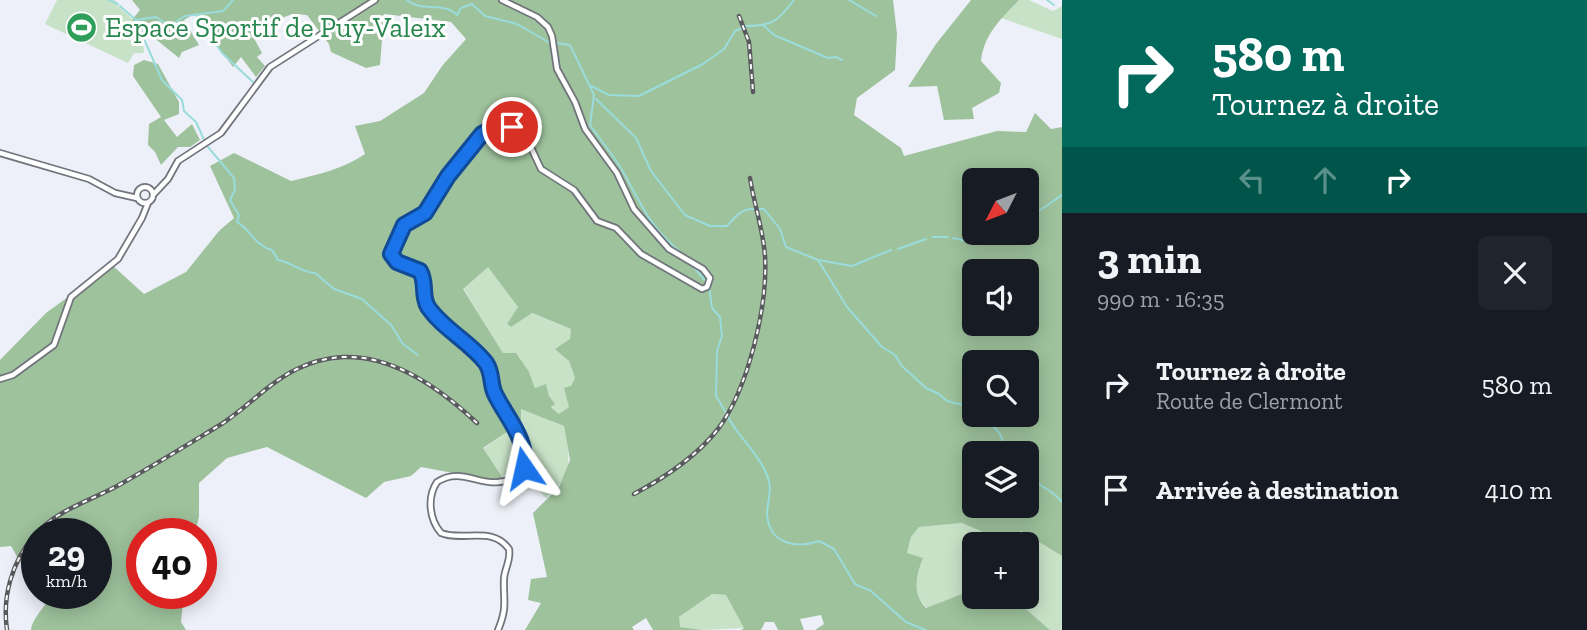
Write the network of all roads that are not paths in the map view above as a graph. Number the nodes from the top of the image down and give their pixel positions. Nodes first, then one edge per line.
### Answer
1 (375, 0) edge
2 (502, 0) edge
3 (0, 153) edge
4 (164, 184) junction
5 (150, 189) junction
6 (153, 195) junction
7 (138, 197) junction
8 (148, 203) junction
9 (142, 218) junction
10 (0, 379) edge
11 (498, 630) edge

1 - 4 street
2 - 11 street
3 - 7 street
4 - 5 street
4 - 6 street
5 - 6 street
5 - 7 street
6 - 8 street
7 - 8 street
7 - 9 street
8 - 9 street
9 - 10 street

